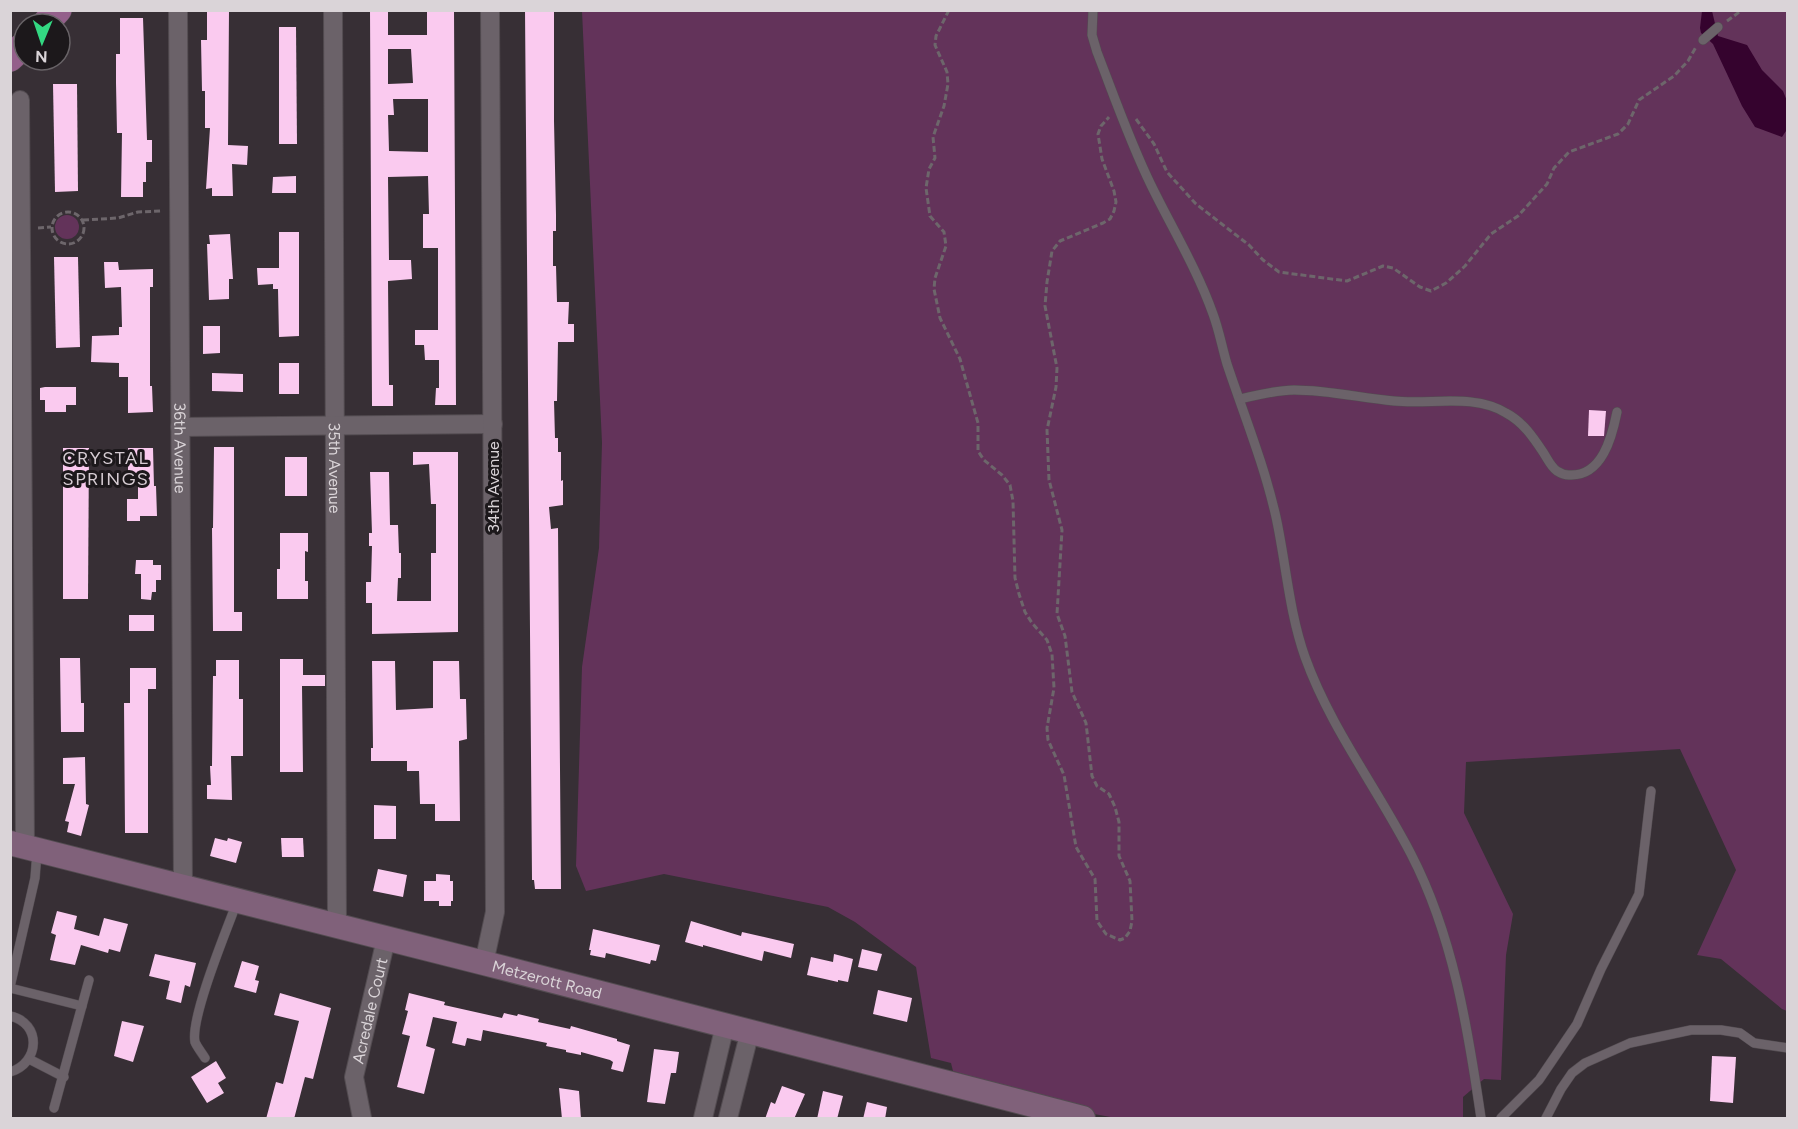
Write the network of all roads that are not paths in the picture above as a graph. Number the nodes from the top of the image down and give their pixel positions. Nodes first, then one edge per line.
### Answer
1 (178, 10) edge
2 (333, 10) edge
3 (490, 10) edge
4 (1093, 10) edge
5 (1718, 27) road end
6 (1702, 40) road end
7 (20, 100) dead end
8 (1240, 399) junction
9 (1617, 412) dead end
10 (492, 424) junction
11 (334, 426) junction
12 (180, 428) junction
13 (1651, 791) dead end
14 (24, 846) edge
15 (183, 887) junction
16 (238, 901) junction
17 (337, 926) junction
18 (386, 939) junction
19 (484, 963) junction
20 (89, 980) dead end
21 (10, 988) edge
22 (82, 1006) junction
23 (10, 1016) edge
24 (725, 1025) junction
25 (750, 1031) junction
26 (1788, 1048) edge
27 (205, 1058) dead end
28 (29, 1059) junction
29 (10, 1072) edge
30 (63, 1077) junction
31 (54, 1108) dead end
32 (362, 1119) edge
33 (703, 1119) edge
34 (728, 1119) edge
35 (1083, 1119) edge
36 (1481, 1119) edge
37 (1502, 1119) edge
38 (1546, 1119) edge

1 - 12 street, 36th Avenue
2 - 11 street, 35th Avenue
3 - 10 street, 34th Avenue
4 - 8 lane
5 - 6 lane
7 - 14 street
8 - 9 lane
8 - 36 lane
10 - 11 street
10 - 19 street, 34th Avenue
11 - 12 street
11 - 17 street, 35th Avenue
12 - 15 street, 36th Avenue
13 - 37 lane
14 - 15 street, Metzerott Road
14 - 21 lane
15 - 16 street, Metzerott Road
16 - 17 street, Metzerott Road
16 - 27 lane
17 - 18 street, Metzerott Road
18 - 19 street, Metzerott Road
18 - 32 street, Acredale Court
19 - 24 street, Metzerott Road
20 - 22 lane
21 - 22 lane
22 - 30 lane
23 - 28 lane
24 - 25 street, Metzerott Road
24 - 33 street
25 - 34 street
25 - 35 street, Metzerott Road
26 - 38 lane
28 - 29 lane
28 - 30 lane
30 - 31 lane

